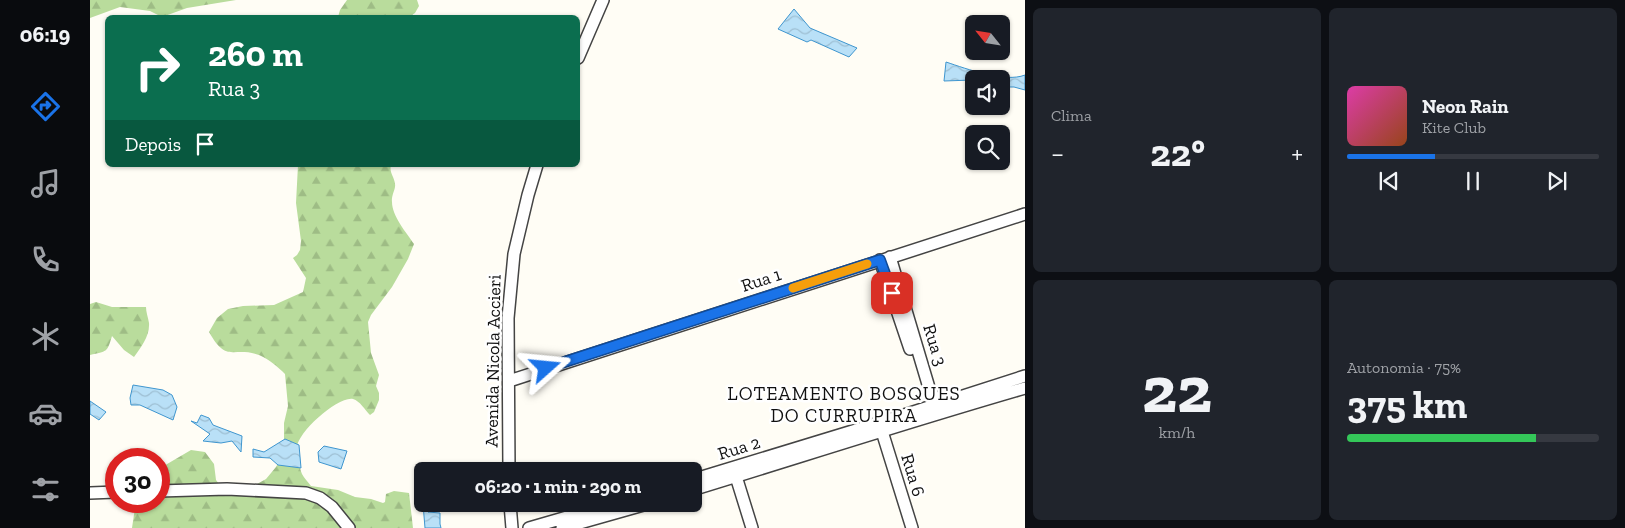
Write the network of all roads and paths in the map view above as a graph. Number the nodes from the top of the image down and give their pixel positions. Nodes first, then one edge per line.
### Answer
1 (603, 0) edge
2 (580, 53) edge
3 (536, 167) edge
4 (1025, 214) edge
5 (885, 259) junction
6 (1025, 376) edge
7 (508, 381) junction
8 (1025, 388) edge
9 (942, 407) junction
10 (928, 412) junction
11 (881, 428) junction
12 (509, 462) edge
13 (735, 472) junction
14 (702, 478) edge
15 (702, 486) edge
16 (170, 491) edge
17 (105, 492) edge
18 (90, 493) edge
19 (511, 512) edge
20 (602, 512) edge
21 (619, 512) edge
22 (591, 520) edge
23 (349, 528) edge
24 (512, 528) edge
25 (529, 528) edge
26 (562, 528) edge
27 (752, 528) edge
28 (912, 528) edge

1 - 2 street
3 - 7 street, Avenida Nicola Accieri
4 - 5 street, Rua 1
5 - 7 street, Rua 1
5 - 9 street, Rua 3
5 - 10 street, Rua 3
6 - 9 street, Rua 2
7 - 12 street, Avenida Nicola Accieri
8 - 9 street, Rua 2
9 - 10 street, Rua 2
10 - 11 street, Rua 2
11 - 13 street, Rua 2
11 - 28 street, Rua 6
13 - 14 street, Rua 2
13 - 15 street, Rua 2
13 - 27 street
16 - 23 street
17 - 18 street
19 - 24 street
20 - 22 street
21 - 22 street
22 - 25 street
22 - 26 street

